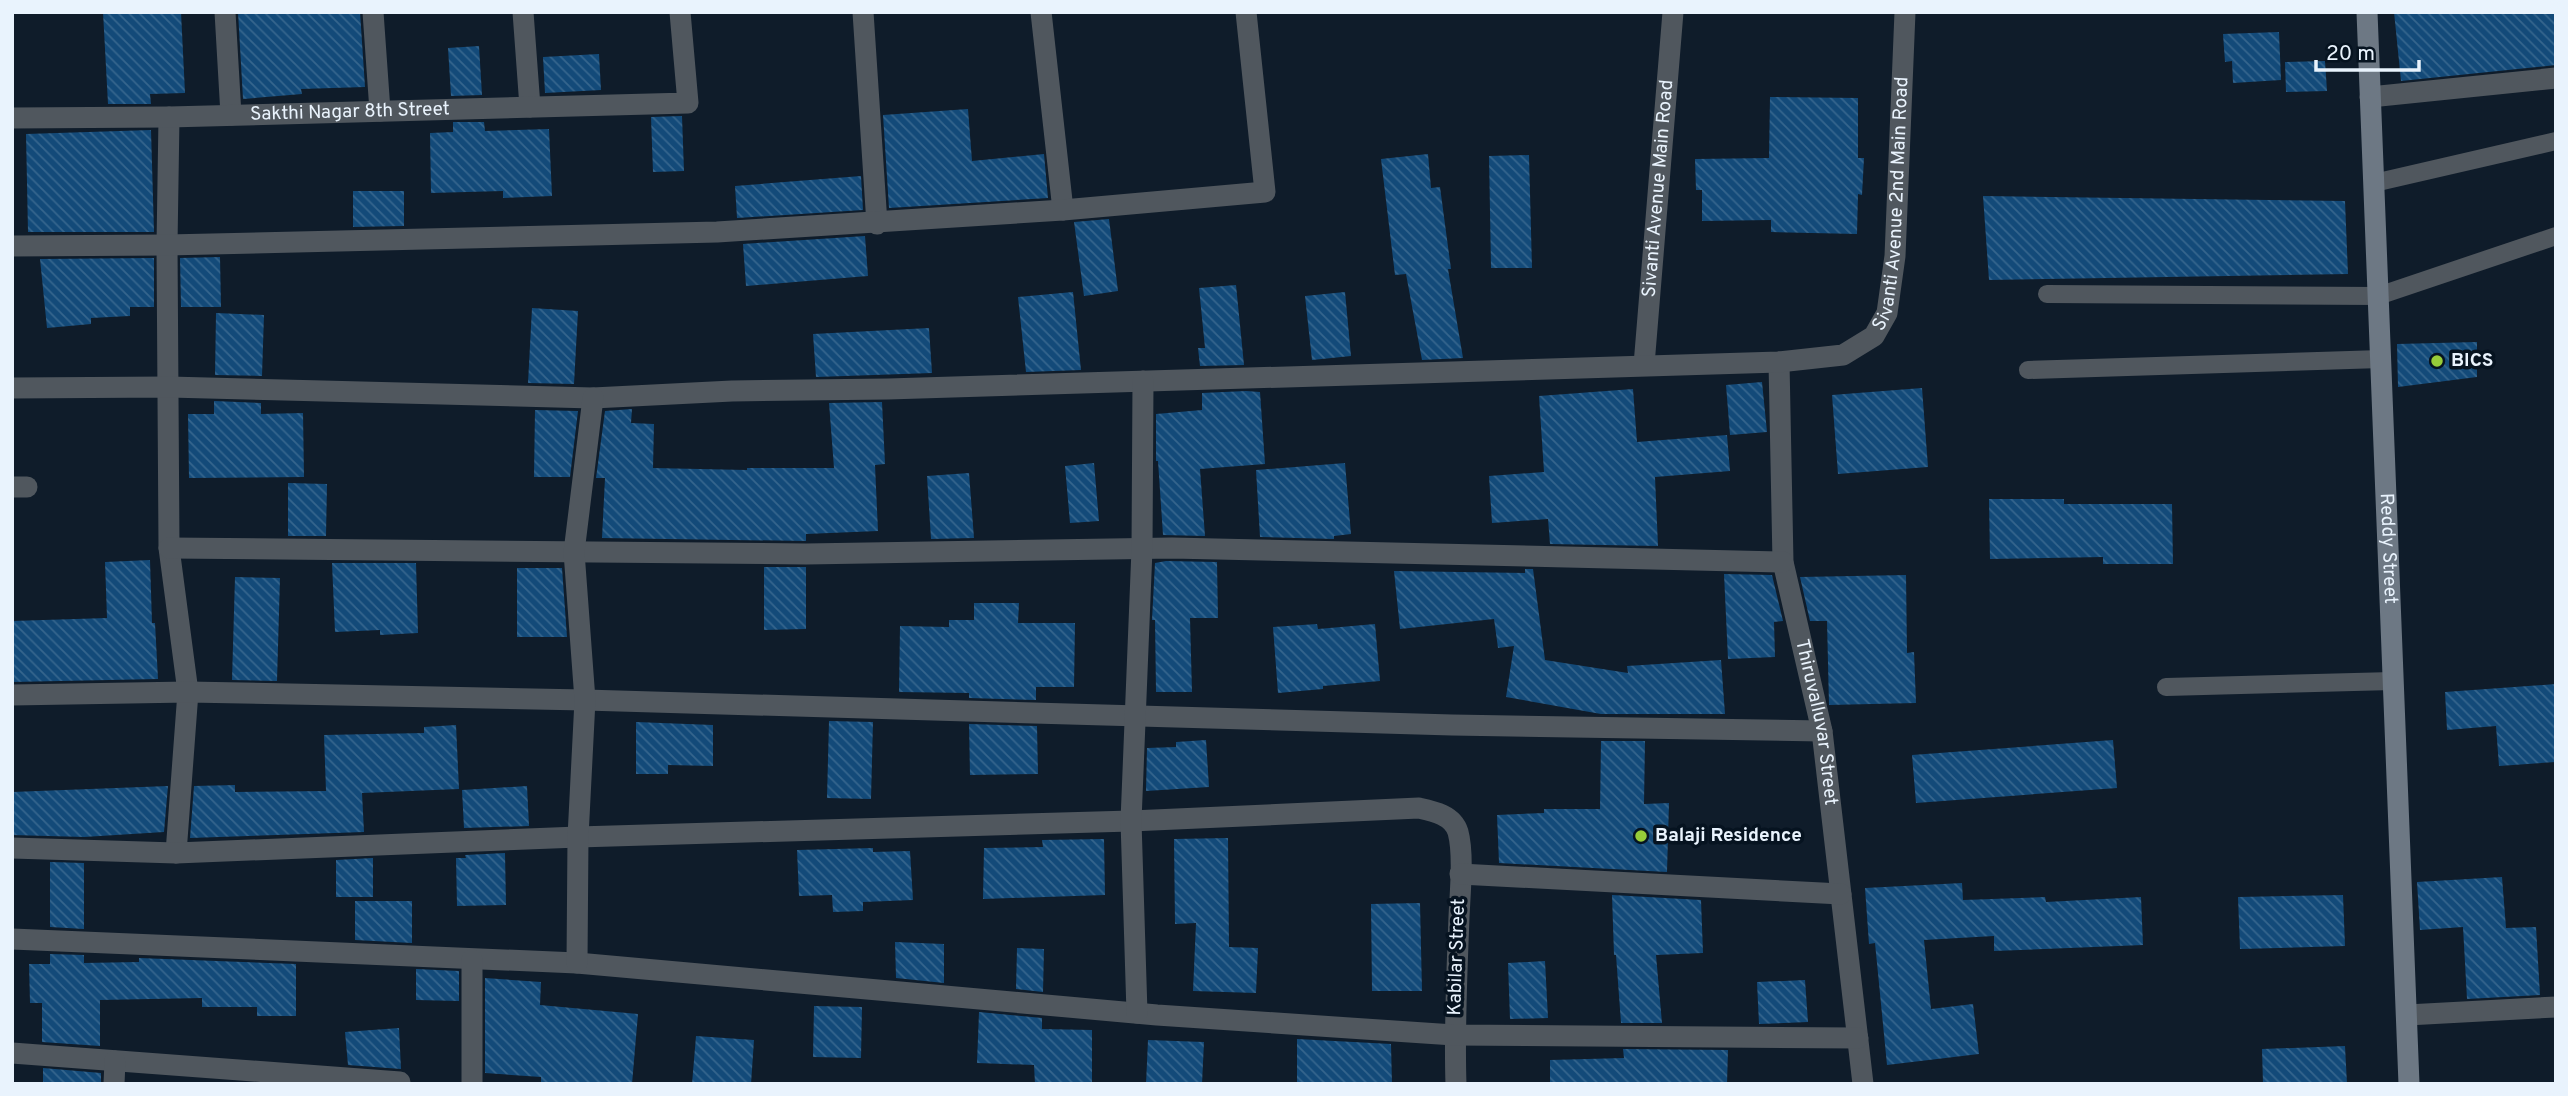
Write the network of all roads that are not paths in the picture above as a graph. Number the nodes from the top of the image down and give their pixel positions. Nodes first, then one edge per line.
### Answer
1 (225, 12) edge
2 (373, 12) edge
3 (523, 12) edge
4 (680, 12) edge
5 (863, 12) edge
6 (1041, 12) edge
7 (1246, 12) edge
8 (1673, 12) edge
9 (1905, 12) edge
10 (2367, 12) edge
11 (2556, 78) edge
12 (2370, 97) junction
13 (530, 107) junction
14 (380, 111) junction
15 (230, 115) junction
16 (169, 117) junction
17 (12, 118) edge
18 (2556, 141) edge
19 (2374, 183) junction
20 (1063, 211) junction
21 (877, 224) junction
22 (2556, 236) edge
23 (12, 246) edge
24 (167, 246) junction
25 (2047, 294) dead end
26 (2378, 296) junction
27 (2381, 359) junction
28 (1779, 362) junction
29 (1644, 365) junction
30 (2028, 370) dead end
31 (1143, 381) junction
32 (12, 387) edge
33 (169, 387) junction
34 (593, 398) junction
35 (169, 548) junction
36 (1142, 549) junction
37 (574, 552) junction
38 (1783, 562) junction
39 (2393, 681) junction
40 (2166, 687) dead end
41 (188, 692) junction
42 (12, 695) edge
43 (585, 700) junction
44 (1135, 715) junction
45 (1822, 731) junction
46 (1131, 821) junction
47 (578, 837) junction
48 (12, 848) edge
49 (176, 853) junction
50 (1460, 874) junction
51 (1841, 894) junction
52 (12, 939) edge
53 (472, 960) junction
54 (577, 963) junction
55 (2556, 1007) edge
56 (1137, 1013) junction
57 (2407, 1015) junction
58 (1454, 1035) junction
59 (1858, 1038) junction
60 (12, 1053) edge
61 (115, 1061) junction
62 (259, 1078) edge
63 (400, 1082) dead end
64 (114, 1084) edge
65 (472, 1084) edge
66 (1455, 1084) edge
67 (1863, 1084) edge
68 (2409, 1084) edge

1 - 15 street
2 - 14 street
3 - 13 street
4 - 13 street, Sakthi Nagar 8th Street
5 - 21 street
6 - 20 street
7 - 20 street
8 - 29 street, Sivanti Avenue Main Road
9 - 28 street, Sivanti Avenue 2nd Main Road
10 - 12 street, Reddy Street
11 - 12 street
12 - 19 street, Reddy Street
13 - 14 street, Sakthi Nagar 8th Street
14 - 15 street, Sakthi Nagar 8th Street
15 - 16 street, Sakthi Nagar 8th Street
16 - 17 street, Sakthi Nagar 8th Street
16 - 24 street
18 - 19 lane
19 - 26 street, Reddy Street
20 - 21 street
21 - 24 street
22 - 26 lane
23 - 24 street
24 - 33 street
25 - 26 lane
26 - 27 street, Reddy Street
27 - 30 lane
27 - 39 street, Reddy Street
28 - 29 street, Sivanti Avenue 2nd Main Road
28 - 38 street, Thiruvalluvar Street
29 - 31 street, Sivanti Avenue 2nd Main Road
31 - 34 street, Sivanti Avenue 2nd Main Road
31 - 36 street
32 - 33 street, Sivanti Avenue 2nd Main Road
33 - 34 street, Sivanti Avenue 2nd Main Road
33 - 35 street
34 - 37 street
35 - 37 street
35 - 41 street
36 - 37 street
36 - 38 street
36 - 44 street
37 - 43 street
38 - 45 street, Thiruvalluvar Street
39 - 40 lane
39 - 57 street, Reddy Street
41 - 42 street
41 - 43 street
41 - 49 street
43 - 44 street
43 - 47 street
44 - 45 street
44 - 46 street
45 - 51 street, Thiruvalluvar Street
46 - 47 street
46 - 50 street, Kabilar Street
46 - 56 street
47 - 49 street
47 - 54 street
48 - 49 street
50 - 51 street
50 - 58 street, Kabilar Street
51 - 59 street, Thiruvalluvar Street
52 - 53 street
53 - 54 street
53 - 65 street
54 - 56 street
55 - 57 street
56 - 58 street
57 - 68 street, Reddy Street
58 - 59 street
58 - 66 street, Kabilar Street
59 - 67 street, Thiruvalluvar Street
60 - 61 street
61 - 62 street
61 - 64 street
62 - 63 street

